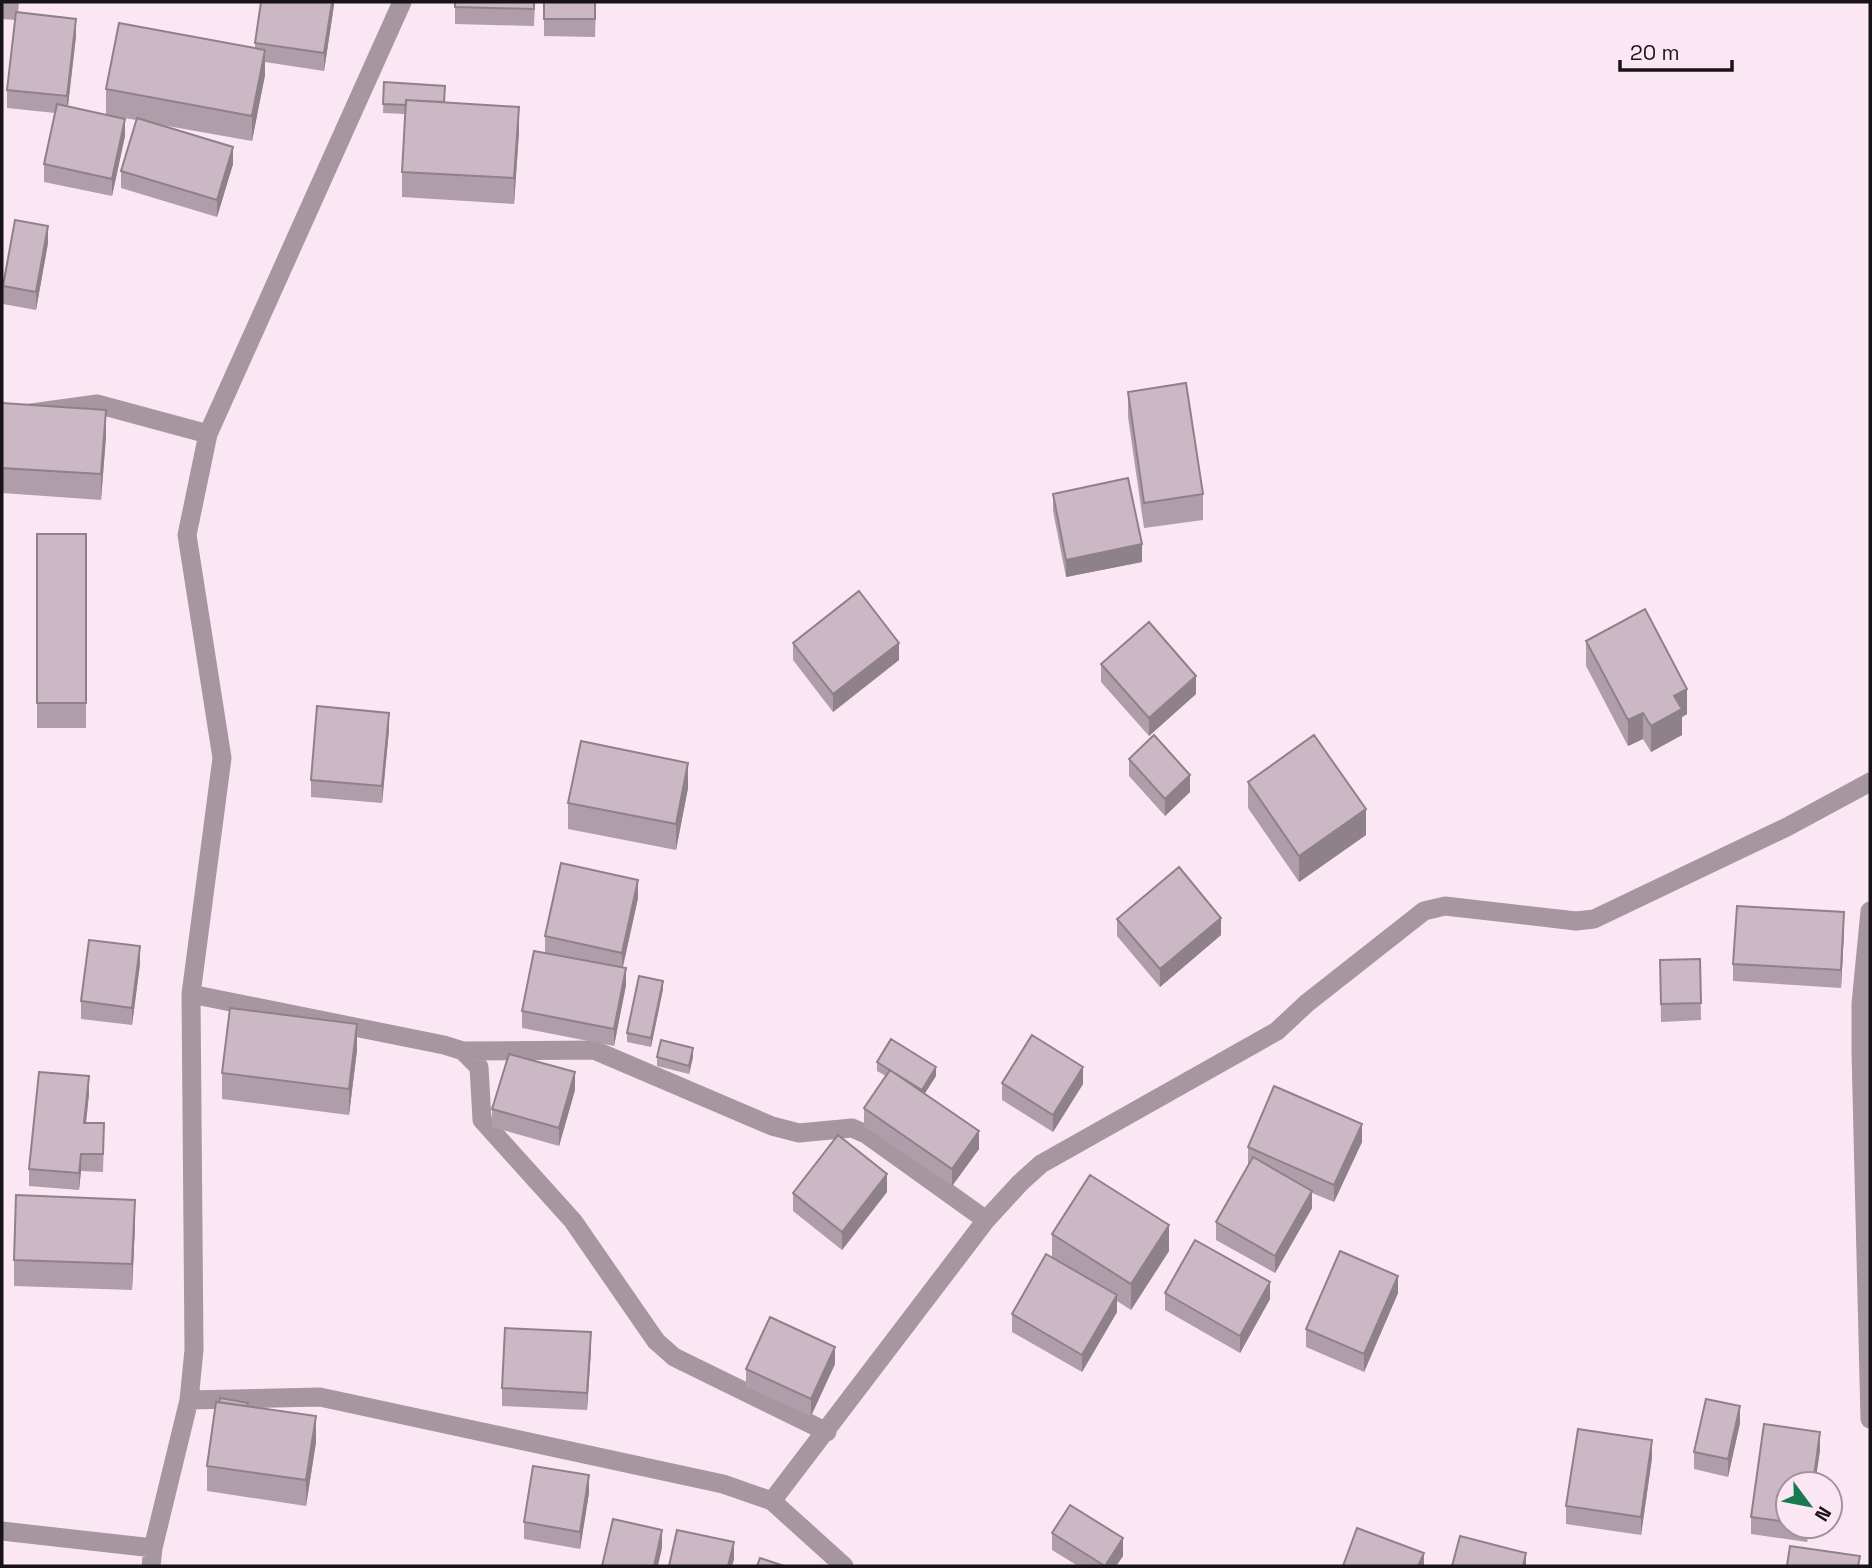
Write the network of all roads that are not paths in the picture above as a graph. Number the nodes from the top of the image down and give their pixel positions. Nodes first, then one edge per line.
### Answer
1 (402, 2) edge
2 (2, 417) edge
3 (208, 434) junction
4 (1870, 782) edge
5 (1870, 911) edge
6 (191, 994) junction
7 (463, 1051) junction
8 (986, 1220) junction
9 (189, 1400) junction
10 (1870, 1419) edge
11 (827, 1432) junction
12 (772, 1501) junction
13 (2, 1531) edge
14 (152, 1557) edge
15 (844, 1566) edge

1 - 3 street
2 - 3 street
3 - 6 street
4 - 8 street
5 - 10 street
6 - 7 street
6 - 9 street
7 - 8 street
7 - 11 street
8 - 11 street
9 - 12 street
9 - 14 street
11 - 12 street
12 - 15 street
13 - 14 street

